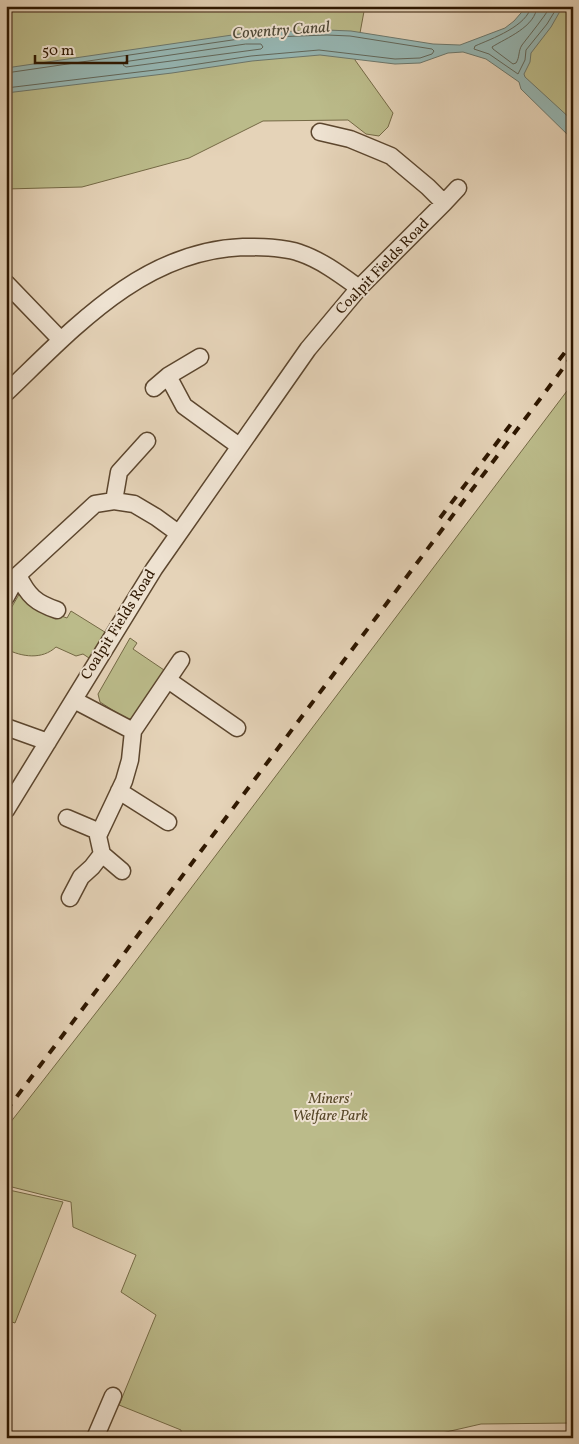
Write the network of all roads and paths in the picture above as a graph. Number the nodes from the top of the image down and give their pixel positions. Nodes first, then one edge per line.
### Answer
1 (320, 132) dead end
2 (458, 188) dead end
3 (444, 203) junction
4 (6, 283) edge
5 (359, 288) junction
6 (61, 340) junction
7 (200, 357) dead end
8 (168, 376) junction
9 (154, 388) dead end
10 (6, 394) edge
11 (147, 441) dead end
12 (240, 446) junction
13 (114, 502) junction
14 (178, 533) junction
15 (18, 575) junction
16 (6, 597) edge
17 (57, 610) dead end
18 (181, 660) dead end
19 (168, 680) junction
20 (74, 700) junction
21 (6, 727) edge
22 (237, 728) dead end
23 (133, 731) junction
24 (48, 742) junction
25 (119, 791) junction
26 (6, 810) edge
27 (67, 818) dead end
28 (168, 822) dead end
29 (100, 832) junction
30 (102, 854) junction
31 (122, 871) dead end
32 (70, 898) dead end
33 (113, 1396) dead end
34 (95, 1438) edge

1 - 3 street
2 - 3 street, Coalpit Fields Road
3 - 5 street, Coalpit Fields Road
4 - 6 street
5 - 6 street
5 - 12 street, Coalpit Fields Road
6 - 10 street
7 - 8 street
8 - 9 street
8 - 12 street
11 - 13 street
12 - 14 street, Coalpit Fields Road
13 - 14 street
13 - 15 street
14 - 20 street, Coalpit Fields Road
15 - 16 street
15 - 17 street
18 - 19 street
19 - 22 street
19 - 23 street
20 - 23 street
20 - 24 street, Coalpit Fields Road
21 - 24 street
23 - 25 street
24 - 26 street, Coalpit Fields Road
25 - 28 street
25 - 29 street
27 - 29 street
29 - 30 street
30 - 31 street
30 - 32 street
33 - 34 street

